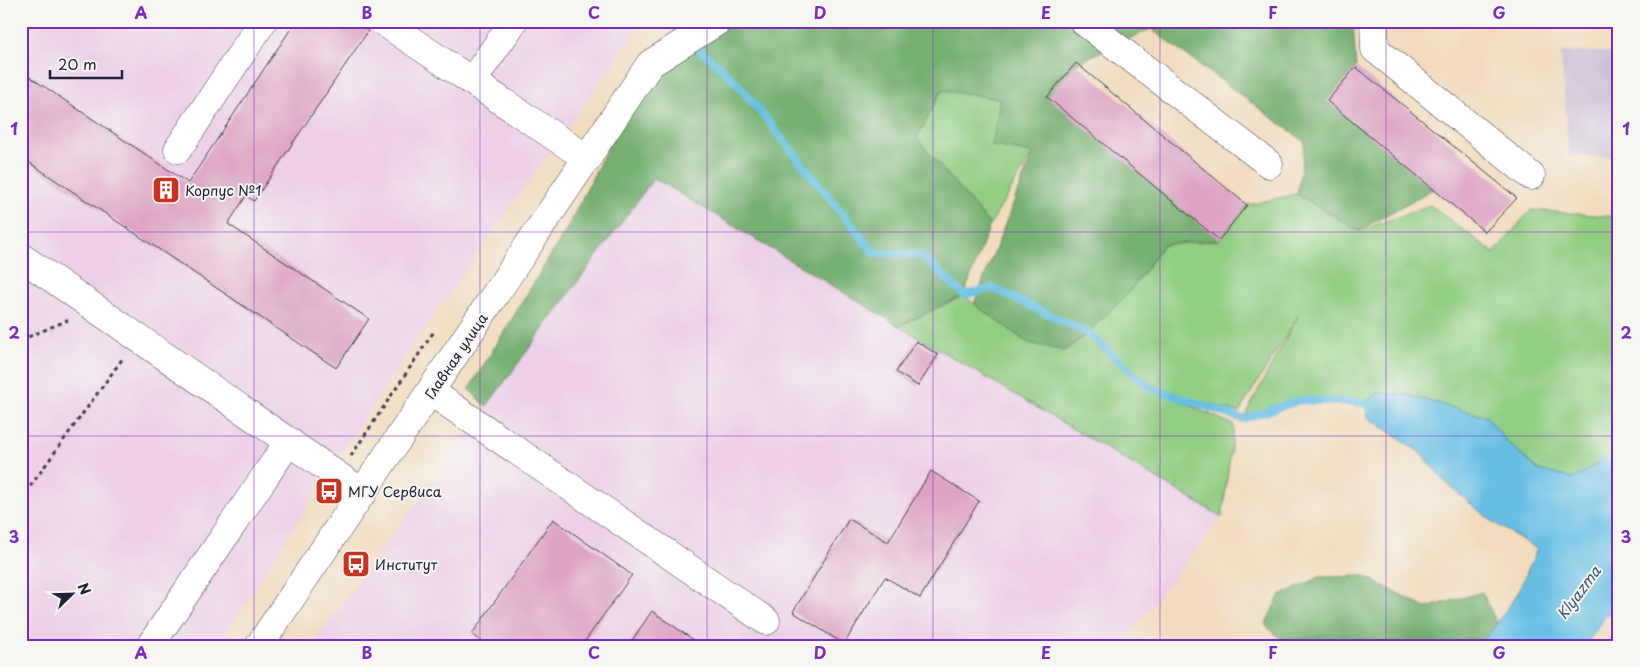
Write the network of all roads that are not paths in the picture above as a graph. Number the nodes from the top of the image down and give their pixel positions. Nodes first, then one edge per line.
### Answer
1 (263, 21) edge
2 (382, 21) edge
3 (514, 21) edge
4 (1083, 21) edge
5 (1374, 21) edge
6 (712, 25) edge
7 (472, 81) junction
8 (178, 149) dead end
9 (588, 159) junction
10 (1269, 164) dead end
11 (1532, 176) dead end
12 (21, 257) edge
13 (431, 392) junction
14 (289, 441) junction
15 (363, 493) junction
16 (766, 621) dead end
17 (150, 646) edge
18 (259, 646) edge

1 - 8 main road
2 - 7 main road
3 - 7 main road
4 - 10 main road
5 - 11 main road
6 - 9 main road, Главная улица
7 - 9 main road
9 - 13 main road, Главная улица
12 - 14 main road
13 - 15 main road, Главная улица
13 - 16 main road
14 - 15 main road
14 - 17 main road
15 - 18 main road, Главная улица

